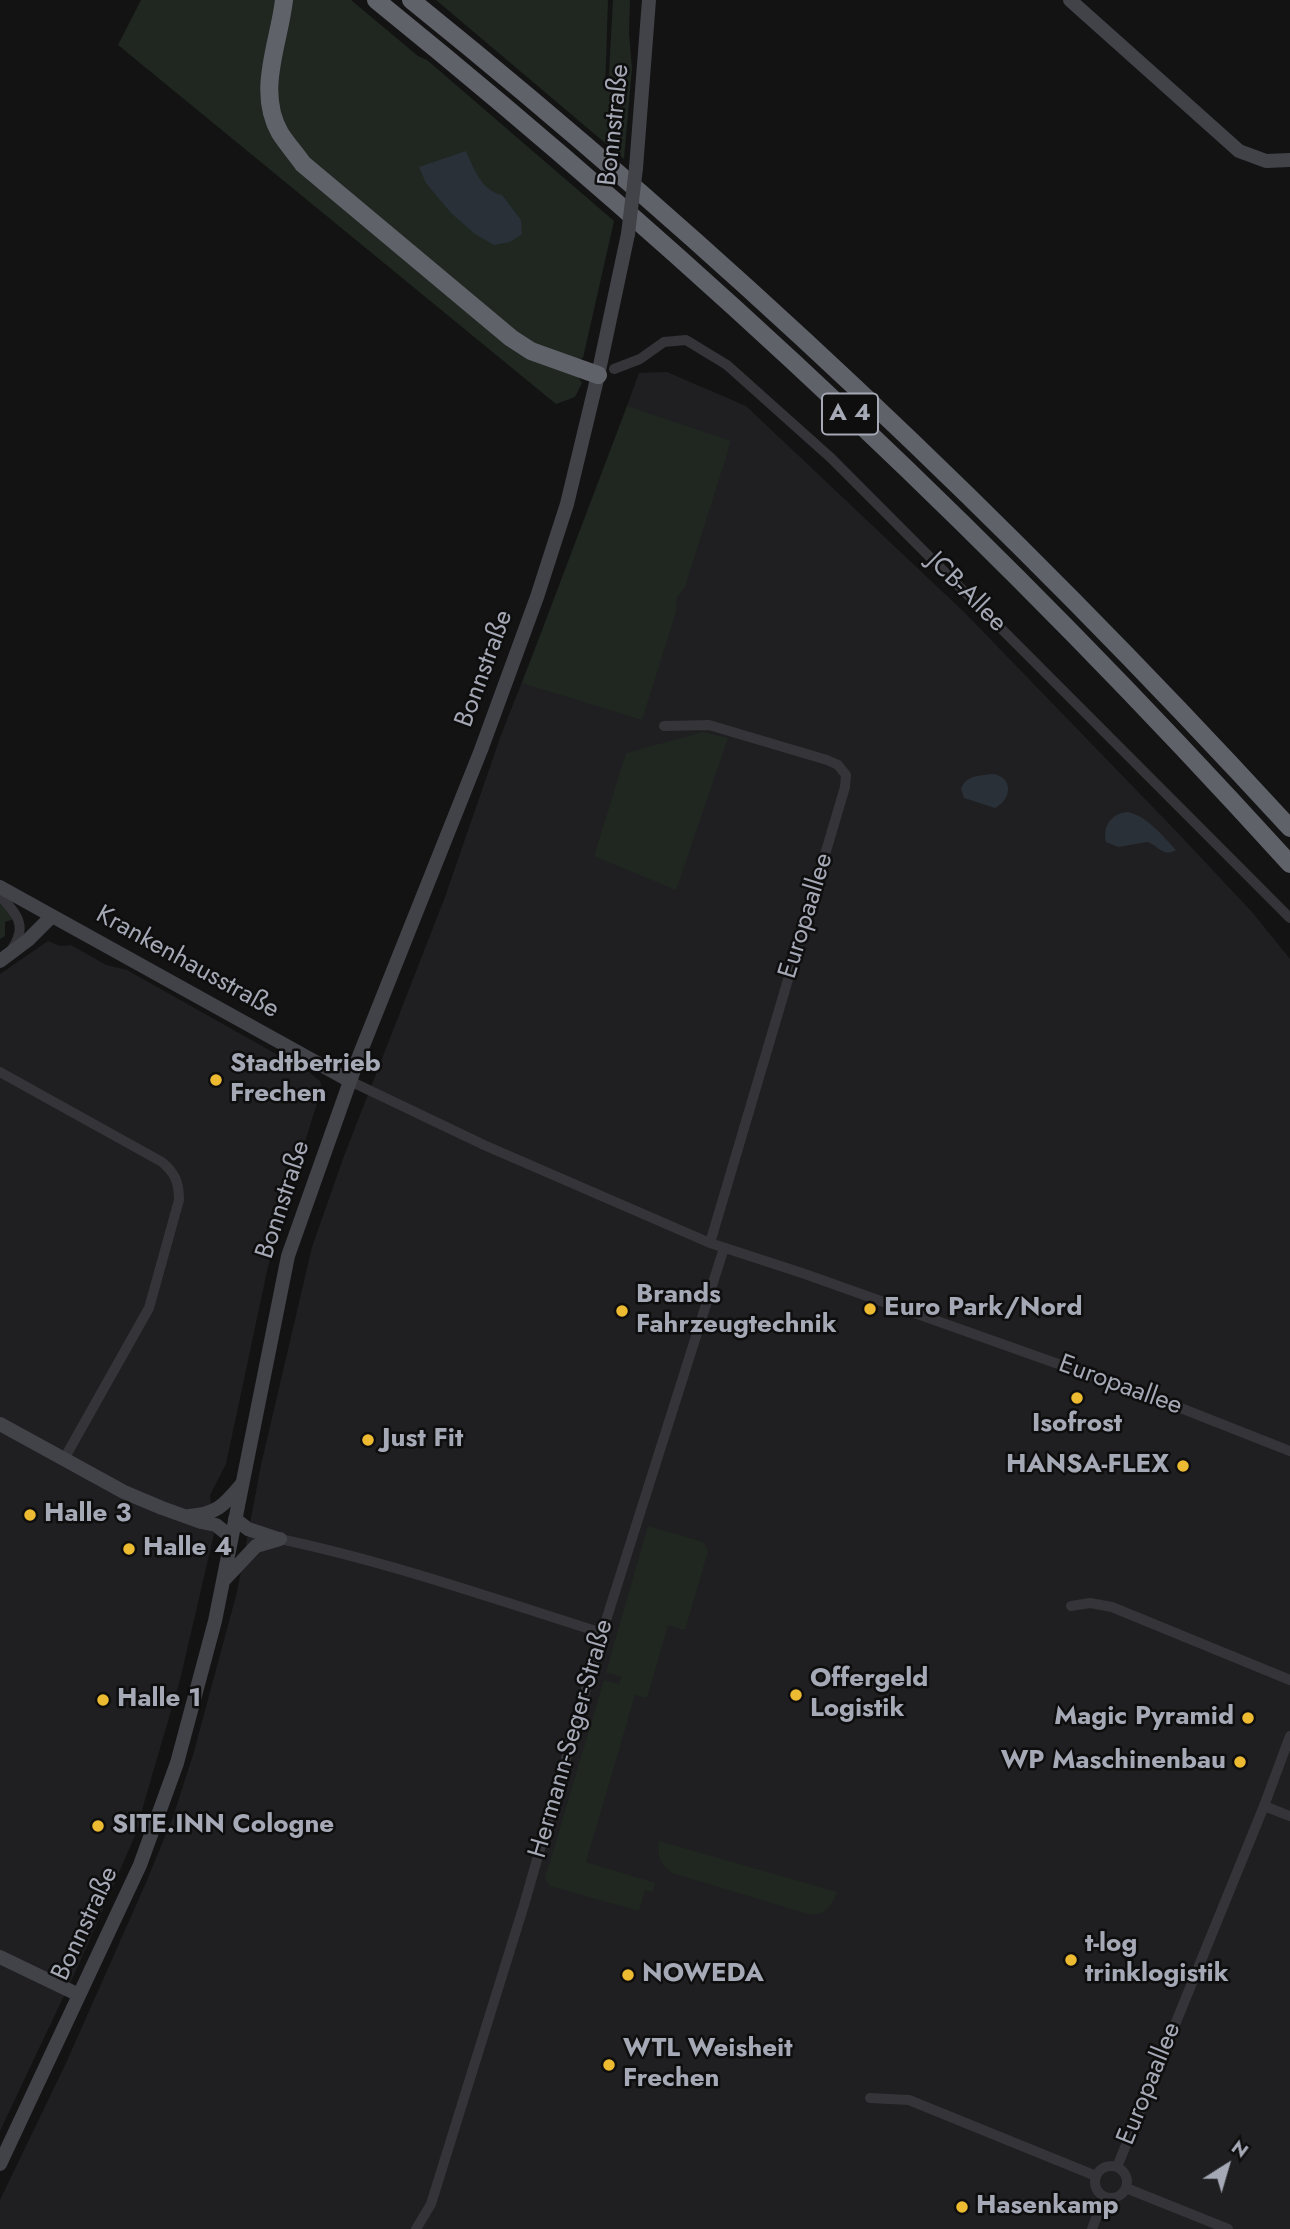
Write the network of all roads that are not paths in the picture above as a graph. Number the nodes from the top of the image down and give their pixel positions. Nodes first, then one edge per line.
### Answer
1 (284, 0) edge
2 (376, 0) edge
3 (411, 0) edge
4 (649, 0) edge
5 (1070, 0) edge
6 (1290, 160) edge
7 (606, 372) junction
8 (664, 726) dead end
9 (1290, 828) edge
10 (1290, 863) edge
11 (0, 887) edge
12 (0, 896) edge
13 (52, 916) junction
14 (1290, 918) edge
15 (4, 958) edge
16 (0, 1072) edge
17 (350, 1081) junction
18 (710, 1242) junction
19 (724, 1248) junction
20 (0, 1424) edge
21 (1290, 1451) edge
22 (64, 1459) junction
23 (242, 1483) junction
24 (188, 1516) junction
25 (235, 1519) junction
26 (231, 1537) junction
27 (279, 1539) junction
28 (223, 1581) junction
29 (1071, 1606) dead end
30 (602, 1633) junction
31 (1290, 1680) edge
32 (1290, 1736) edge
33 (1264, 1806) junction
34 (1290, 1816) edge
35 (0, 1957) edge
36 (79, 1995) junction
37 (870, 2098) dead end
38 (0, 2164) edge
39 (1117, 2167) junction
40 (1096, 2176) junction
41 (1126, 2188) junction
42 (1104, 2197) junction
43 (416, 2229) edge
44 (1092, 2229) edge
45 (1228, 2229) edge

1 - 7 highway
2 - 10 highway, A 4
3 - 9 highway, A 4
4 - 7 main road, Bonnstraße, bridge
5 - 6 main road
7 - 14 street, JCB-Allee
7 - 17 main road, Bonnstraße
8 - 18 street, Europaallee
11 - 13 main road, Krankenhausstraße
12 - 15 street
13 - 15 main road
13 - 17 main road, Krankenhausstraße
16 - 22 street
17 - 18 street, Europaallee
17 - 23 main road, Bonnstraße
18 - 19 street, Europaallee
19 - 21 street, Europaallee
19 - 30 street, Hermann-Seger-Straße
20 - 22 main road
22 - 24 main road
23 - 24 main road
23 - 25 main road, Bonnstraße
24 - 26 main road
25 - 26 main road, Bonnstraße
25 - 27 main road
26 - 28 main road, Bonnstraße
27 - 28 main road
27 - 30 street
28 - 36 main road, Bonnstraße
29 - 31 street
30 - 43 street, Hermann-Seger-Straße
32 - 33 street, Europaallee
33 - 34 street
33 - 39 street, Europaallee
35 - 36 main road
36 - 38 main road, Bonnstraße
37 - 40 street
39 - 40 street, Europaallee
39 - 41 street, Europaallee
40 - 42 street
41 - 42 street
41 - 45 street
42 - 44 street

